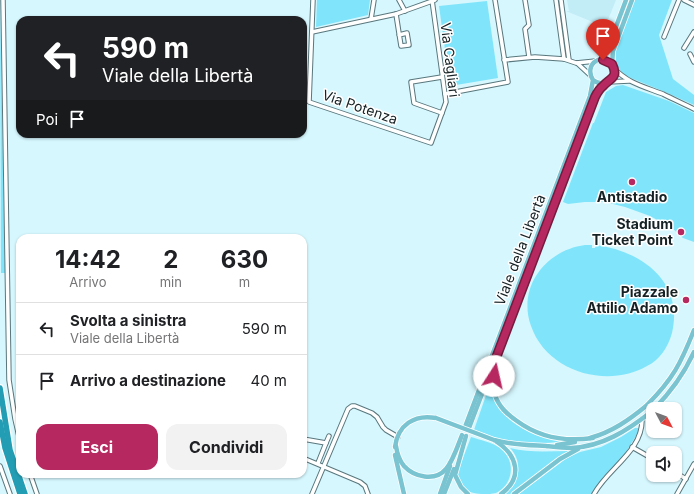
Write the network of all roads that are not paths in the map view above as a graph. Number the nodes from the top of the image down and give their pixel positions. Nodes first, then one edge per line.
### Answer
1 (2, 0) edge
2 (313, 0) edge
3 (374, 0) edge
4 (400, 0) edge
5 (432, 0) edge
6 (435, 0) edge
7 (495, 0) edge
8 (525, 0) edge
9 (556, 0) edge
10 (561, 0) edge
11 (626, 0) edge
12 (632, 0) edge
13 (679, 0) edge
14 (684, 0) edge
15 (694, 5) edge
16 (405, 11) junction
17 (396, 14) junction
18 (371, 19) junction
19 (312, 32) junction
20 (694, 32) edge
21 (399, 35) dead end
22 (664, 37) dead end
23 (684, 48) dead end
24 (690, 54) dead end
25 (529, 57) junction
26 (564, 59) junction
27 (504, 60) junction
28 (569, 60) junction
29 (598, 60) junction
30 (576, 62) junction
31 (694, 62) edge
32 (613, 66) junction
33 (590, 75) junction
34 (442, 77) junction
35 (593, 80) junction
36 (630, 81) junction
37 (606, 83) junction
38 (445, 94) junction
39 (694, 109) edge
40 (442, 113) junction
41 (431, 144) joint
42 (694, 330) edge
43 (694, 352) edge
44 (496, 358) junction
45 (0, 388) edge
46 (651, 402) edge
47 (661, 402) edge
48 (646, 407) edge
49 (646, 416) edge
50 (642, 419) junction
51 (0, 422) edge
52 (16, 423) edge
53 (608, 432) junction
54 (464, 435) junction
55 (329, 436) dead end
56 (398, 437) junction
57 (593, 438) junction
58 (611, 438) junction
59 (307, 440) edge
60 (494, 440) junction
61 (326, 443) junction
62 (589, 445) junction
63 (396, 446) junction
64 (545, 446) junction
65 (632, 447) junction
66 (646, 455) edge
67 (307, 459) edge
68 (318, 463) junction
69 (694, 464) edge
70 (0, 466) edge
71 (324, 466) junction
72 (16, 468) edge
73 (682, 476) edge
74 (20, 478) edge
75 (31, 478) edge
76 (686, 479) junction
77 (10, 494) edge
78 (20, 494) edge
79 (25, 494) edge
80 (37, 494) edge
81 (312, 494) edge
82 (368, 494) edge
83 (404, 494) edge
84 (440, 494) edge
85 (444, 494) edge
86 (468, 494) edge
87 (501, 494) edge
88 (514, 494) edge
89 (594, 494) edge
90 (677, 494) edge

1 - 52 street
2 - 19 street, Via Potenza
3 - 18 street
4 - 16 street
5 - 6 street
5 - 16 street
5 - 34 street, Via Cagliari
7 - 27 street
8 - 25 street
9 - 26 street
10 - 28 street
11 - 29 main road
12 - 32 main road, Viale della Libertà
13 - 22 street
14 - 15 street
16 - 17 street
17 - 18 street
17 - 21 street
18 - 19 street
19 - 41 street, Via Potenza
20 - 23 street
24 - 31 street
25 - 26 street
25 - 27 street
26 - 28 street
27 - 38 street
28 - 30 street
29 - 30 street
29 - 32 main road
29 - 33 main road
30 - 33 street
32 - 36 street
32 - 37 main road, Viale della Libertà
33 - 35 main road
34 - 38 street, Via Cagliari
34 - 40 street
35 - 37 main road
35 - 44 main road, Viale della Libertà
36 - 37 street
36 - 39 street
37 - 44 main road, Viale della Libertà
38 - 40 street, Via Cagliari
40 - 41 street, Via Cagliari
42 - 46 main road
43 - 47 main road
44 - 57 main road
45 - 72 highway
48 - 53 main road
49 - 50 main road
50 - 58 main road
50 - 65 street
51 - 78 highway
53 - 57 main road
53 - 58 main road
54 - 63 main road
54 - 84 main road
54 - 85 main road
54 - 86 main road
55 - 61 street
56 - 60 main road, bridge
56 - 63 main road
56 - 71 street
57 - 64 main road
58 - 62 main road
59 - 61 street
60 - 64 main road
60 - 87 main road
61 - 68 street
62 - 64 main road
62 - 88 main road
63 - 83 main road
65 - 66 street
65 - 89 street
67 - 68 street
68 - 71 street
69 - 76 street
70 - 77 street
71 - 81 street
71 - 82 street
73 - 76 street
74 - 79 highway
75 - 80 street
76 - 90 street

